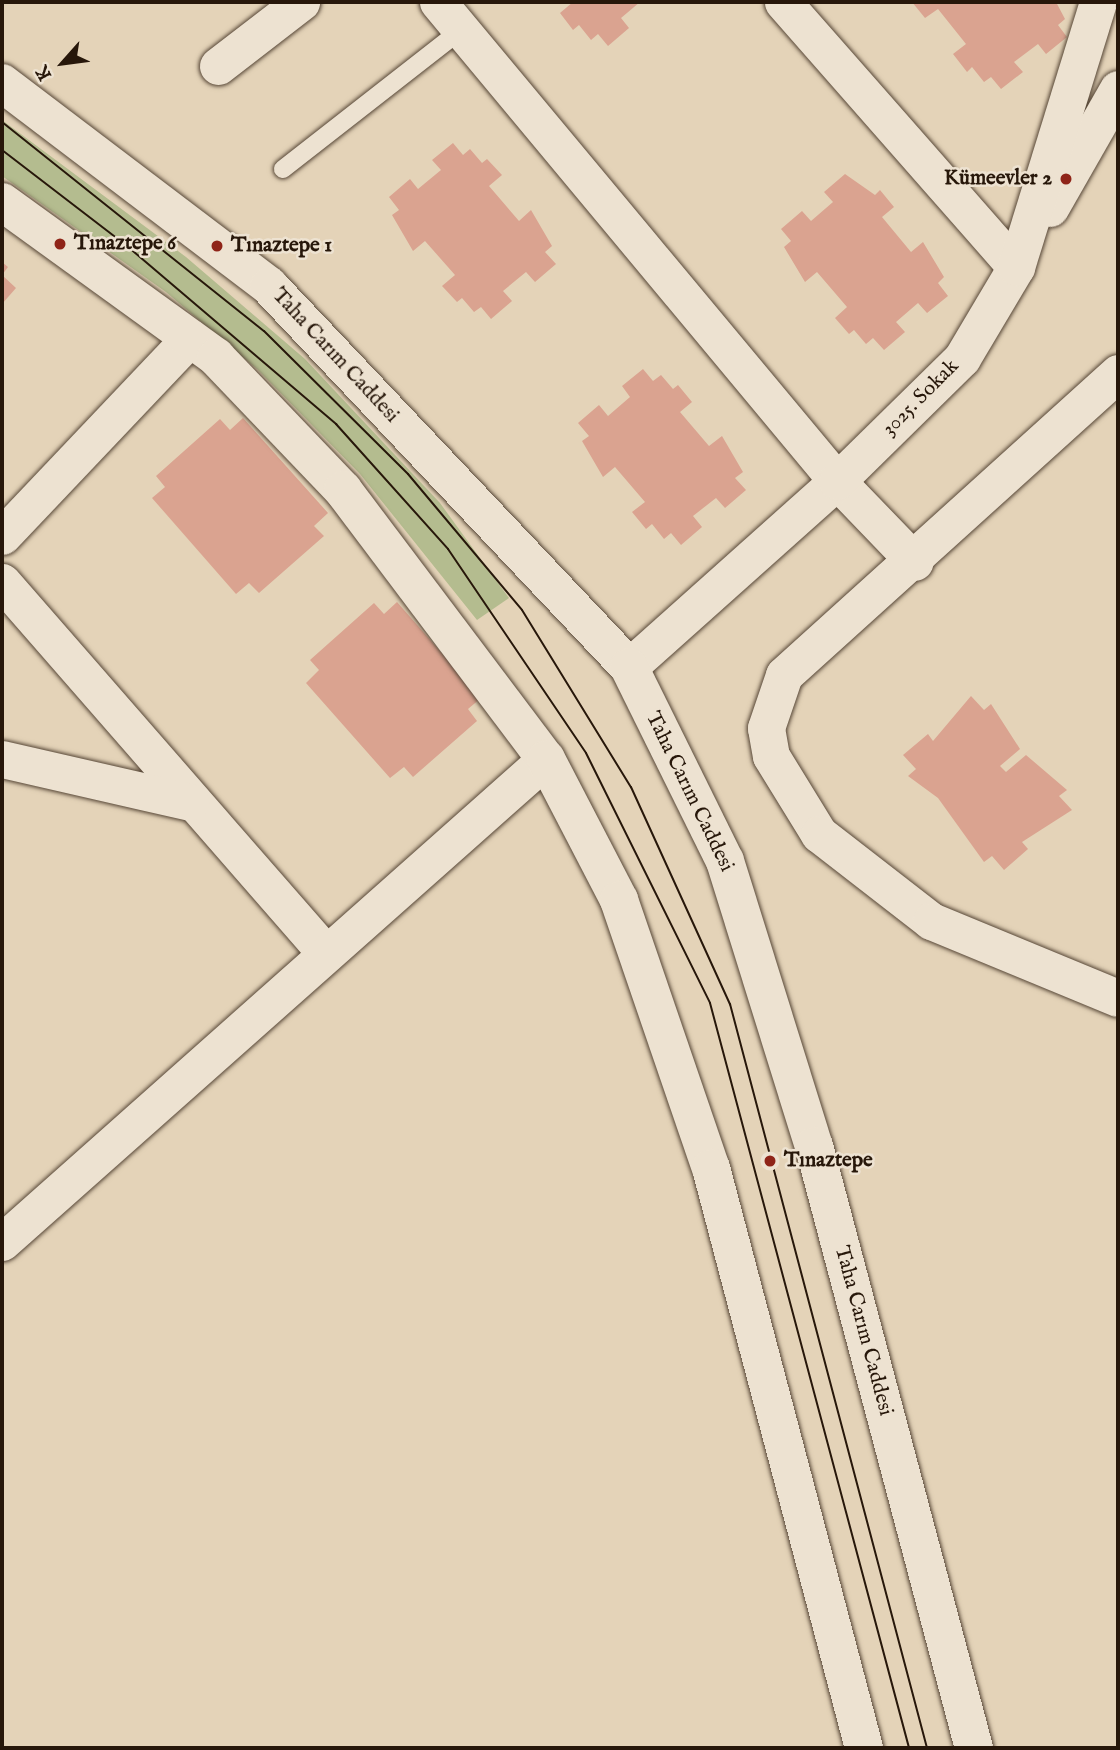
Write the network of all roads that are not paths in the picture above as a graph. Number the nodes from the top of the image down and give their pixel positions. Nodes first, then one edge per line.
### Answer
1 (301, 2) edge
2 (438, 2) edge
3 (783, 2) edge
4 (1098, 2) edge
5 (461, 30) junction
6 (218, 66) dead end
7 (2, 83) edge
8 (1112, 112) edge
9 (283, 169) dead end
10 (2, 202) edge
11 (1016, 267) junction
12 (190, 338) junction
13 (1118, 373) edge
14 (837, 481) junction
15 (2, 536) edge
16 (915, 562) junction
17 (2, 582) edge
18 (629, 667) junction
19 (2, 759) edge
20 (546, 759) junction
21 (190, 803) junction
22 (326, 954) junction
23 (1118, 998) edge
24 (2, 1241) edge
25 (864, 1748) edge
26 (974, 1748) edge

1 - 6 street
2 - 5 street
3 - 11 street
4 - 11 street, 3025. Sokak
5 - 9 lane
5 - 14 street
7 - 18 main road, Taha Carım Caddesi
8 - 11 street
10 - 12 main road
11 - 14 street, 3025. Sokak
12 - 15 street
12 - 20 main road
13 - 16 street
14 - 16 street
14 - 18 street, 3025. Sokak
16 - 23 street
17 - 21 street
18 - 26 main road, Taha Carım Caddesi
19 - 21 street
20 - 22 street
20 - 25 main road
21 - 22 street
22 - 24 street

